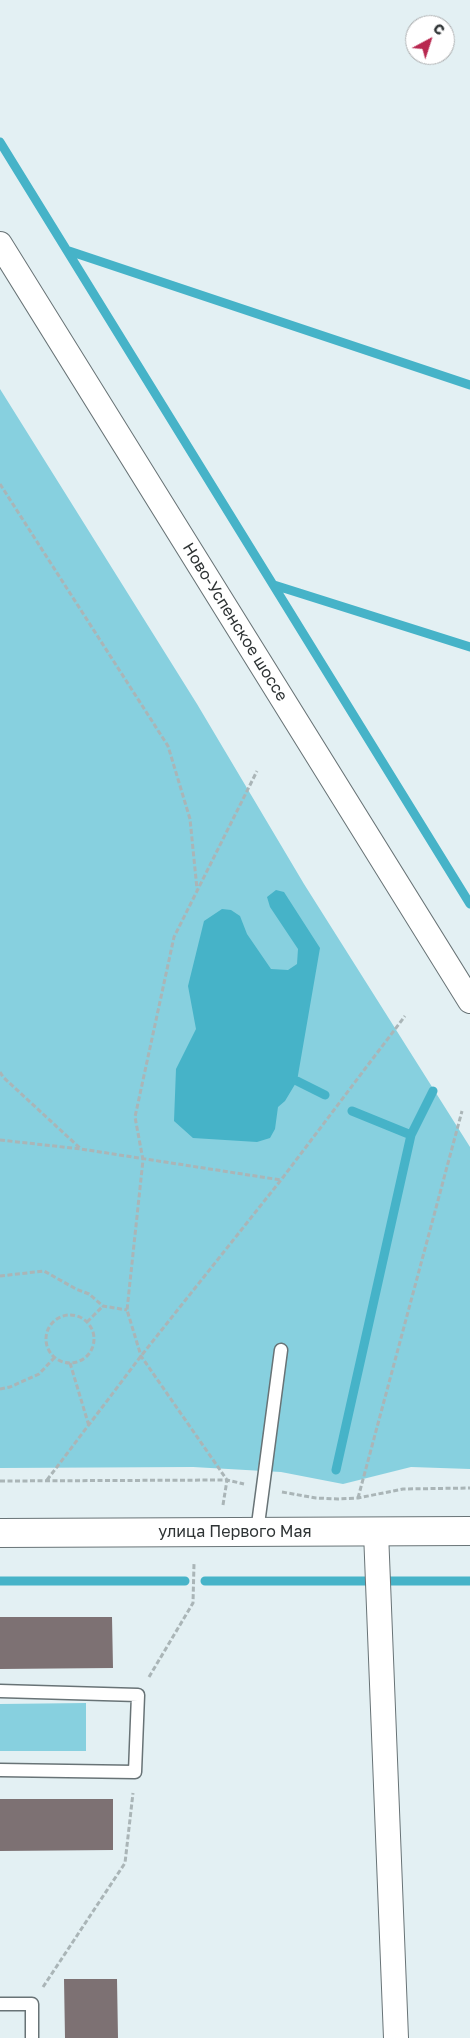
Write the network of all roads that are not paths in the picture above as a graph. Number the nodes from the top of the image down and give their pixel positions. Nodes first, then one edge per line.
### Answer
1 (0, 244) edge
2 (470, 1001) edge
3 (281, 1350) dead end
4 (470, 1531) edge
5 (257, 1532) junction
6 (376, 1532) junction
7 (0, 1533) edge
8 (0, 1691) edge
9 (0, 1770) edge
10 (0, 2004) edge
11 (32, 2038) edge
12 (396, 2038) edge

1 - 2 street, Ново-Успенское шоссе
3 - 5 lane
4 - 6 street, улица Первого Мая
5 - 6 street, улица Первого Мая
5 - 7 street, улица Первого Мая
6 - 12 street
8 - 9 lane
10 - 11 lane

